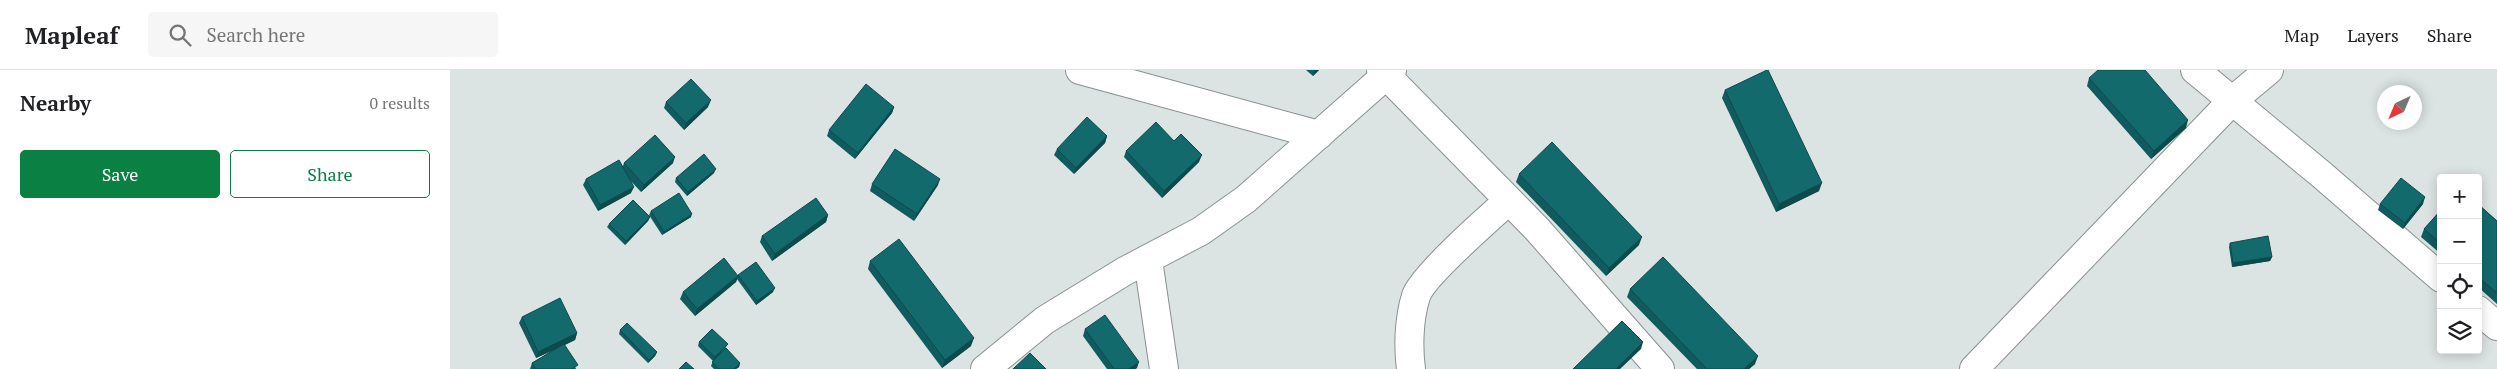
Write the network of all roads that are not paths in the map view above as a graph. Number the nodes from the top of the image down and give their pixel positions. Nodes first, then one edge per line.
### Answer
1 (1080, 70) edge
2 (2195, 70) edge
3 (2269, 70) edge
4 (1387, 72) edge
5 (2232, 101) junction
6 (1318, 135) junction
7 (1507, 202) junction
8 (1148, 260) junction
9 (2437, 275) edge
10 (2482, 313) edge
11 (2497, 326) edge
12 (1407, 365) edge
13 (985, 369) edge
14 (1164, 369) edge
15 (1660, 369) edge
16 (1974, 369) edge

1 - 6 street
2 - 5 street
3 - 5 street
4 - 6 street
4 - 7 street
5 - 9 street
5 - 16 street
6 - 8 street
7 - 12 street
7 - 15 street
8 - 13 street
8 - 14 street
10 - 11 street

